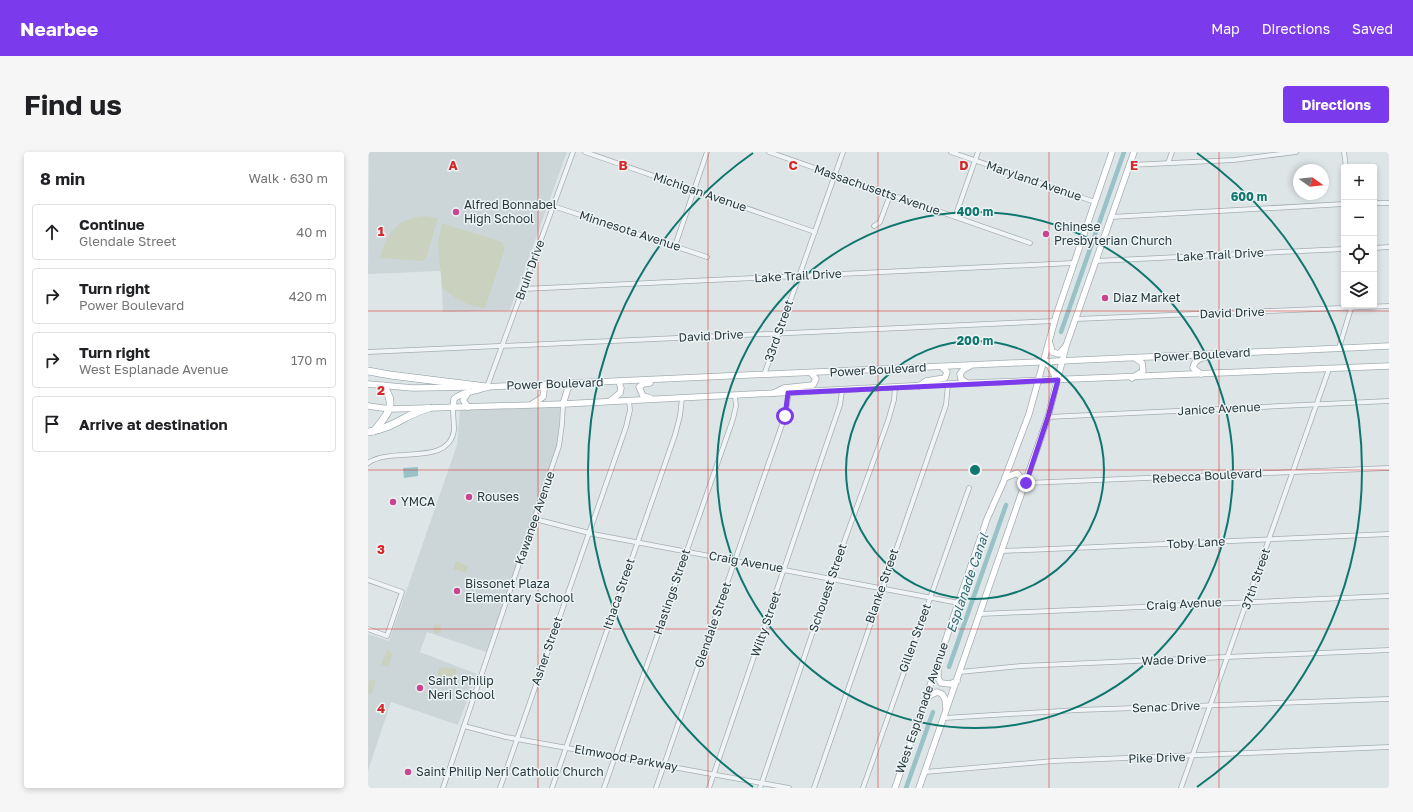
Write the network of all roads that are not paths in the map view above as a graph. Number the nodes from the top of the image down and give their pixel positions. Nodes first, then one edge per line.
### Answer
1 (573, 152) edge
2 (585, 152) edge
3 (707, 152) edge
4 (769, 152) edge
5 (843, 152) edge
6 (951, 152) edge
7 (978, 152) edge
8 (1112, 152) edge
9 (1134, 152) edge
10 (1172, 152) edge
11 (1296, 152) edge
12 (1344, 152) edge
13 (975, 160) junction
14 (1168, 163) junction
15 (1346, 164) edge
16 (1130, 165) junction
17 (835, 176) junction
18 (694, 189) junction
19 (890, 195) junction
20 (1095, 202) junction
21 (1377, 203) edge
22 (1389, 203) edge
23 (1341, 204) edge
24 (554, 206) junction
25 (1111, 217) junction
26 (955, 218) junction
27 (874, 226) dead end
28 (815, 232) junction
29 (1030, 242) dead end
30 (675, 246) junction
31 (1377, 248) edge
32 (1389, 248) edge
33 (1341, 249) edge
34 (706, 256) dead end
35 (1096, 261) junction
36 (1073, 263) junction
37 (799, 275) junction
38 (523, 289) junction
39 (1377, 306) edge
40 (1389, 306) edge
41 (1341, 307) edge
42 (1351, 308) edge
43 (1076, 319) junction
44 (1054, 321) junction
45 (778, 333) junction
46 (1050, 337) junction
47 (502, 346) junction
48 (1066, 346) junction
49 (1389, 346) edge
50 (1339, 348) junction
51 (368, 352) edge
52 (1214, 354) junction
53 (1135, 358) junction
54 (1062, 361) junction
55 (1043, 362) junction
56 (972, 365) junction
57 (1389, 366) edge
58 (942, 367) junction
59 (1329, 369) junction
60 (368, 371) edge
61 (811, 372) junction
62 (764, 375) junction
63 (1202, 375) junction
64 (1132, 378) junction
65 (657, 380) junction
66 (1058, 380) junction
67 (1038, 381) junction
68 (619, 382) junction
69 (368, 384) edge
70 (574, 384) junction
71 (948, 384) junction
72 (970, 384) junction
73 (539, 385) junction
74 (382, 386) junction
75 (919, 386) junction
76 (487, 387) junction
77 (895, 388) junction
78 (842, 391) junction
79 (468, 393) junction
80 (788, 393) junction
81 (774, 394) junction
82 (735, 396) junction
83 (682, 398) junction
84 (653, 400) junction
85 (629, 401) junction
86 (1389, 401) edge
87 (608, 402) junction
88 (563, 404) junction
89 (1317, 404) junction
90 (530, 405) junction
91 (368, 406) edge
92 (468, 407) junction
93 (429, 408) junction
94 (453, 408) junction
95 (390, 409) junction
96 (1048, 417) junction
97 (371, 432) edge
98 (368, 463) edge
99 (1389, 468) edge
100 (1294, 472) junction
101 (1005, 478) junction
102 (1026, 483) junction
103 (969, 488) dead end
104 (1022, 493) junction
105 (535, 519) junction
106 (589, 533) junction
107 (1389, 534) edge
108 (1270, 539) junction
109 (637, 543) junction
110 (1002, 551) junction
111 (686, 552) junction
112 (736, 560) junction
113 (785, 569) junction
114 (831, 578) junction
115 (368, 580) edge
116 (882, 587) junction
117 (1389, 596) edge
118 (930, 597) junction
119 (1248, 601) junction
120 (959, 603) junction
121 (980, 614) junction
122 (368, 629) edge
123 (1389, 650) edge
124 (1228, 657) junction
125 (939, 662) junction
126 (960, 672) junction
127 (957, 681) junction
128 (926, 697) junction
129 (1389, 699) edge
130 (1211, 706) junction
131 (945, 715) junction
132 (464, 726) junction
133 (517, 739) junction
134 (1389, 747) edge
135 (566, 748) junction
136 (615, 756) junction
137 (1193, 756) junction
138 (664, 765) junction
139 (925, 772) junction
140 (714, 774) junction
141 (762, 783) junction
142 (443, 788) edge
143 (500, 788) edge
144 (552, 788) edge
145 (604, 788) edge
146 (656, 788) edge
147 (708, 788) edge
148 (760, 788) edge
149 (789, 788) edge
150 (814, 788) edge
151 (863, 788) edge
152 (895, 788) edge
153 (919, 788) edge
154 (1181, 788) edge

1 - 24 street, Bruin Drive
2 - 18 street, Michigan Avenue
3 - 18 street
4 - 17 street, Massachusetts Avenue
5 - 17 street, 33rd Street
6 - 13 street, Maryland Avenue
7 - 13 street
8 - 20 main road, West Esplanade Avenue
9 - 16 main road, West Esplanade Avenue
10 - 14 street
11 - 14 street
12 - 15 street
13 - 20 street, Maryland Avenue
13 - 26 street
14 - 16 street
16 - 25 main road, West Esplanade Avenue
17 - 19 street, Massachusetts Avenue
17 - 28 street, 33rd Street
18 - 28 street, Michigan Avenue
18 - 30 street
19 - 26 street, Massachusetts Avenue
19 - 27 street
20 - 36 main road, West Esplanade Avenue
21 - 22 street
23 - 25 street
24 - 30 street, Minnesota Avenue
24 - 38 street, Bruin Drive
25 - 35 main road, West Esplanade Avenue
26 - 29 street, Massachusetts Avenue
28 - 37 street, 33rd Street
30 - 34 street, Minnesota Avenue
31 - 32 street
33 - 35 street, Lake Trail Drive
35 - 43 main road, West Esplanade Avenue
36 - 37 street, Lake Trail Drive
36 - 44 main road, West Esplanade Avenue
37 - 38 street, Lake Trail Drive
37 - 45 street, 33rd Street
38 - 47 street, Bruin Drive
39 - 40 street, David Drive
41 - 43 street, David Drive
42 - 50 street
43 - 48 main road, West Esplanade Avenue
44 - 45 street, David Drive
44 - 46 main road, West Esplanade Avenue
45 - 47 street, David Drive
45 - 62 street, 33rd Street
46 - 48 main road
46 - 55 main road, West Esplanade Avenue
47 - 51 street, David Drive
47 - 76 street, Bruin Drive
48 - 54 main road, West Esplanade Avenue
49 - 50 main road, Power Boulevard
50 - 52 main road, Power Boulevard
52 - 53 main road, Power Boulevard
52 - 63 main road
53 - 54 main road, Power Boulevard
53 - 64 main road
54 - 55 main road, Power Boulevard
54 - 66 main road, West Esplanade Avenue
55 - 56 main road, Power Boulevard
55 - 66 main road
55 - 67 main road, West Esplanade Avenue
56 - 58 main road, Power Boulevard
56 - 72 main road
57 - 59 main road, Power Boulevard
58 - 61 main road, Power Boulevard
58 - 75 main road
59 - 63 main road, Power Boulevard
59 - 89 street, 37th Street
60 - 76 highway
61 - 62 main road, Power Boulevard
61 - 81 main road
62 - 65 main road, Power Boulevard
63 - 64 main road, Power Boulevard
64 - 66 main road, Power Boulevard
65 - 68 main road, Power Boulevard
65 - 84 main road
66 - 67 main road, Power Boulevard
66 - 96 main road, West Esplanade Avenue
67 - 72 main road, Power Boulevard
67 - 101 main road, West Esplanade Avenue
68 - 70 main road, Power Boulevard
68 - 87 main road
69 - 74 main road, Power Boulevard
70 - 73 main road, Power Boulevard
70 - 88 main road
71 - 72 main road, Power Boulevard
71 - 75 main road, Power Boulevard
71 - 116 street, Blanke Street
73 - 76 main road, Power Boulevard
73 - 90 main road
74 - 76 main road, Power Boulevard
74 - 95 highway
75 - 77 main road, Power Boulevard
76 - 79 main road
77 - 78 main road, Power Boulevard
77 - 114 street, Schouest Street
78 - 80 main road, Power Boulevard
78 - 113 street, Wilty Street
79 - 92 main road
79 - 94 main road
80 - 81 main road, Power Boulevard
80 - 112 street, Glendale Street
81 - 82 main road, Power Boulevard
82 - 83 main road, Power Boulevard
82 - 111 street, Hastings Street
83 - 84 main road, Power Boulevard
83 - 109 street, Ithaca Street
84 - 85 main road, Power Boulevard
85 - 87 main road, Power Boulevard
85 - 106 street, Asher Street
86 - 89 street, Janice Avenue
87 - 88 main road, Power Boulevard
88 - 90 main road, Power Boulevard
88 - 105 street, Kawanee Avenue
89 - 96 street, Janice Avenue
89 - 100 street, 37th Street
90 - 92 main road, Power Boulevard
91 - 95 main road, Power Boulevard
92 - 94 main road, Power Boulevard
93 - 94 main road, Power Boulevard
93 - 95 main road, Power Boulevard
93 - 97 highway
94 - 98 street
95 - 97 highway
96 - 102 main road, West Esplanade Avenue
99 - 100 street, Rebecca Boulevard
100 - 102 street, Rebecca Boulevard
100 - 108 street, 37th Street
101 - 104 main road
101 - 120 main road, West Esplanade Avenue
102 - 104 main road, West Esplanade Avenue
103 - 118 street, Gillen Street
104 - 110 main road, West Esplanade Avenue
105 - 106 street, Craig Avenue
105 - 132 street, Kawanee Avenue
106 - 109 street, Craig Avenue
106 - 133 street, Asher Street
107 - 108 street, Toby Lane
108 - 110 street, Toby Lane
108 - 119 street, 37th Street
109 - 111 street, Craig Avenue
109 - 135 street, Ithaca Street
110 - 121 main road, West Esplanade Avenue
111 - 112 street, Craig Avenue
111 - 136 street, Hastings Street
112 - 113 street, Craig Avenue
112 - 138 street, Glendale Street
113 - 114 street, Craig Avenue
113 - 140 street, Wilty Street
114 - 116 street, Craig Avenue
114 - 141 street, Schouest Street
115 - 122 street
116 - 118 street, Craig Avenue
116 - 150 street, Blanke Street
117 - 119 street, Craig Avenue
118 - 120 street, Craig Avenue
118 - 151 street, Gillen Street
119 - 121 street, Craig Avenue
119 - 124 street, 37th Street
120 - 125 main road, West Esplanade Avenue
121 - 126 main road, West Esplanade Avenue
123 - 124 street, Wade Drive
124 - 126 street, Wade Drive
124 - 130 street, 37th Street
125 - 127 main road
125 - 128 main road, West Esplanade Avenue
126 - 127 main road, West Esplanade Avenue
127 - 131 main road, West Esplanade Avenue
128 - 131 main road
128 - 152 main road, West Esplanade Avenue
129 - 130 street, Senac Drive
130 - 131 street, Senac Drive
130 - 137 street, 37th Street
131 - 139 main road, West Esplanade Avenue
132 - 133 street, Elmwood Parkway
132 - 142 street, Kawanee Avenue
133 - 135 street, Elmwood Parkway
133 - 143 street, Asher Street
134 - 137 street, Pike Drive
135 - 136 street, Elmwood Parkway
135 - 144 street, Ithaca Street
136 - 138 street, Elmwood Parkway
136 - 145 street, Hastings Street
137 - 139 street, Pike Drive
137 - 154 street, 37th Street
138 - 140 street, Elmwood Parkway
138 - 146 street, Glendale Street
139 - 153 main road, West Esplanade Avenue
140 - 141 street, Elmwood Parkway
140 - 147 street, Wilty Street
141 - 148 street, Schouest Street
141 - 149 street, Elmwood Parkway

